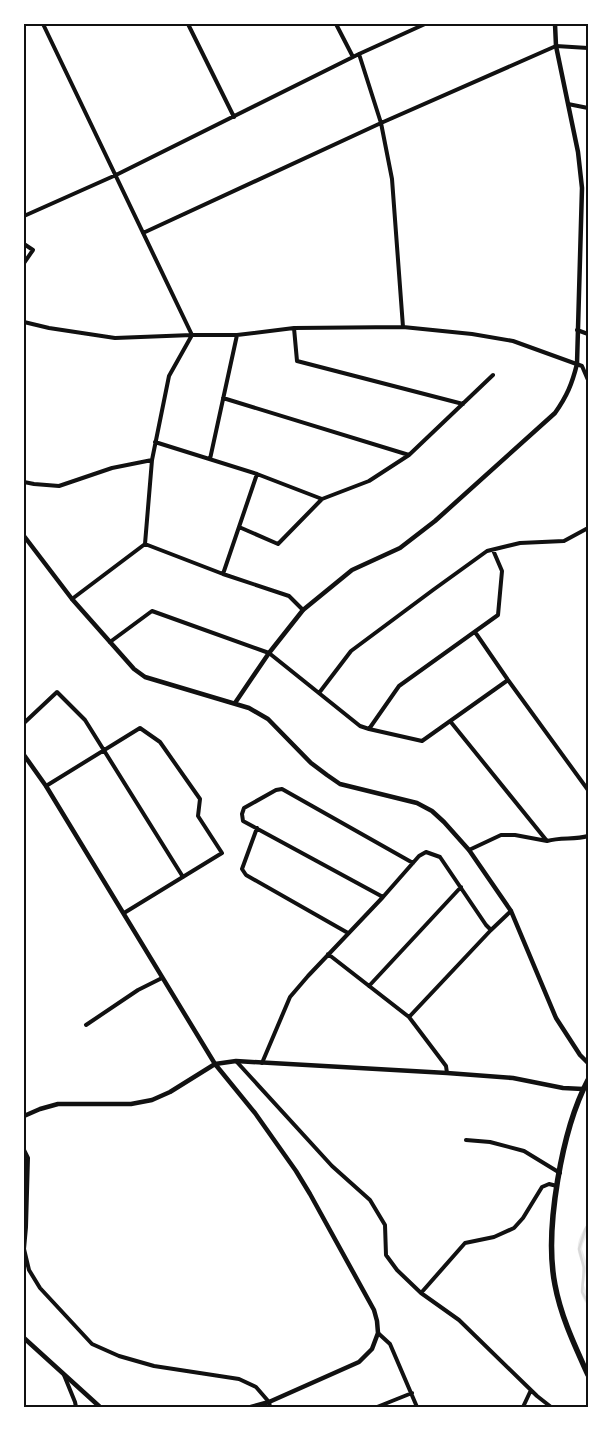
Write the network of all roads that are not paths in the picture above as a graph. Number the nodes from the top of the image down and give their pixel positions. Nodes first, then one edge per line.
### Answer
1 (43, 24) edge
2 (188, 24) edge
3 (336, 24) edge
4 (425, 24) edge
5 (555, 24) edge
6 (556, 46) junction
7 (588, 48) edge
8 (359, 54) junction
9 (352, 57) junction
10 (568, 104) junction
11 (588, 108) edge
12 (234, 116) junction
13 (381, 123) junction
14 (116, 175) junction
15 (24, 216) edge
16 (143, 233) junction
17 (24, 244) edge
18 (24, 263) edge
19 (24, 322) edge
20 (403, 327) junction
21 (294, 328) junction
22 (577, 330) junction
23 (588, 334) edge
24 (192, 335) junction
25 (237, 335) junction
26 (577, 364) junction
27 (493, 375) dead end
28 (588, 380) edge
29 (223, 398) junction
30 (463, 404) junction
31 (155, 442) junction
32 (409, 455) junction
33 (152, 460) junction
34 (210, 460) junction
35 (257, 474) junction
36 (24, 482) edge
37 (322, 500) junction
38 (239, 527) junction
39 (588, 528) edge
40 (24, 536) edge
41 (144, 544) junction
42 (494, 550) junction
43 (223, 574) junction
44 (72, 599) junction
45 (303, 610) junction
46 (475, 632) junction
47 (110, 642) junction
48 (269, 653) junction
49 (508, 680) junction
50 (319, 692) junction
51 (235, 703) junction
52 (450, 721) junction
53 (24, 723) edge
54 (369, 729) junction
55 (104, 750) junction
56 (24, 756) edge
57 (46, 786) junction
58 (588, 790) edge
59 (257, 828) junction
60 (588, 836) edge
61 (547, 841) junction
62 (469, 850) junction
63 (414, 862) junction
64 (183, 877) junction
65 (461, 887) junction
66 (383, 897) junction
67 (511, 912) junction
68 (124, 913) junction
69 (491, 930) junction
70 (348, 932) junction
71 (328, 954) junction
72 (162, 978) junction
73 (369, 986) junction
74 (409, 1017) junction
75 (86, 1025) dead end
76 (236, 1061) junction
77 (262, 1063) junction
78 (588, 1063) edge
79 (215, 1064) junction
80 (447, 1073) junction
81 (588, 1080) edge
82 (586, 1089) edge
83 (24, 1116) edge
84 (466, 1140) dead end
85 (24, 1150) edge
86 (560, 1173) junction
87 (557, 1186) junction
88 (420, 1293) junction
89 (378, 1333) junction
90 (24, 1338) edge
91 (64, 1373) junction
92 (588, 1375) edge
93 (530, 1390) junction
94 (412, 1393) junction
95 (269, 1405) edge
96 (76, 1407) edge
97 (100, 1407) edge
98 (251, 1407) edge
99 (377, 1407) edge
100 (417, 1407) edge
101 (523, 1407) edge
102 (551, 1407) edge

1 - 14 street
2 - 12 street
3 - 9 street
4 - 8 street
5 - 6 street
6 - 7 street
6 - 10 street
6 - 13 street
8 - 9 street
8 - 13 street
9 - 12 street
10 - 11 street
10 - 22 street
12 - 14 street
13 - 16 street
13 - 20 street
14 - 15 street
14 - 16 street
16 - 24 street
17 - 18 street
19 - 24 street
20 - 21 street
20 - 26 street
21 - 25 street
21 - 30 street
22 - 23 street
22 - 26 street
24 - 25 street
24 - 31 street
25 - 29 street
26 - 28 street
26 - 45 street
27 - 30 street
29 - 32 street
29 - 34 street
30 - 32 street
31 - 33 street
31 - 34 street
32 - 37 street
33 - 36 street
33 - 41 street
34 - 35 street
35 - 37 street
35 - 38 street
37 - 38 street
38 - 43 street
39 - 42 street
40 - 44 street
41 - 43 street
41 - 44 street
42 - 46 street
42 - 50 street
43 - 45 street
44 - 47 street
45 - 48 street
46 - 49 street
46 - 54 street
47 - 48 street
47 - 51 street
48 - 50 street
48 - 51 street
49 - 52 street
49 - 58 street
50 - 54 street
51 - 62 street
52 - 54 street
52 - 61 street
53 - 55 street
55 - 57 street
55 - 64 street
55 - 64 street
56 - 57 street
57 - 68 street
59 - 63 street
59 - 66 street
59 - 70 street
60 - 61 street
61 - 62 street
62 - 67 street
63 - 65 street
63 - 66 street
64 - 68 street
65 - 69 street
65 - 73 street
66 - 70 street
67 - 69 street
67 - 78 street
68 - 72 street
69 - 74 street
70 - 71 street
71 - 73 street
71 - 77 street
72 - 75 street
72 - 79 street
73 - 74 street
74 - 80 street
76 - 77 street
76 - 79 street
76 - 88 street
77 - 80 street
79 - 83 street
79 - 89 street
80 - 82 street
81 - 82 main road
82 - 86 main road
84 - 86 street
85 - 95 street
86 - 87 main road
87 - 88 street
87 - 92 main road
88 - 93 street
89 - 94 street
89 - 95 street
90 - 91 street
91 - 96 street
91 - 97 street
93 - 101 street
93 - 102 street
94 - 99 street
94 - 100 street
95 - 98 street

